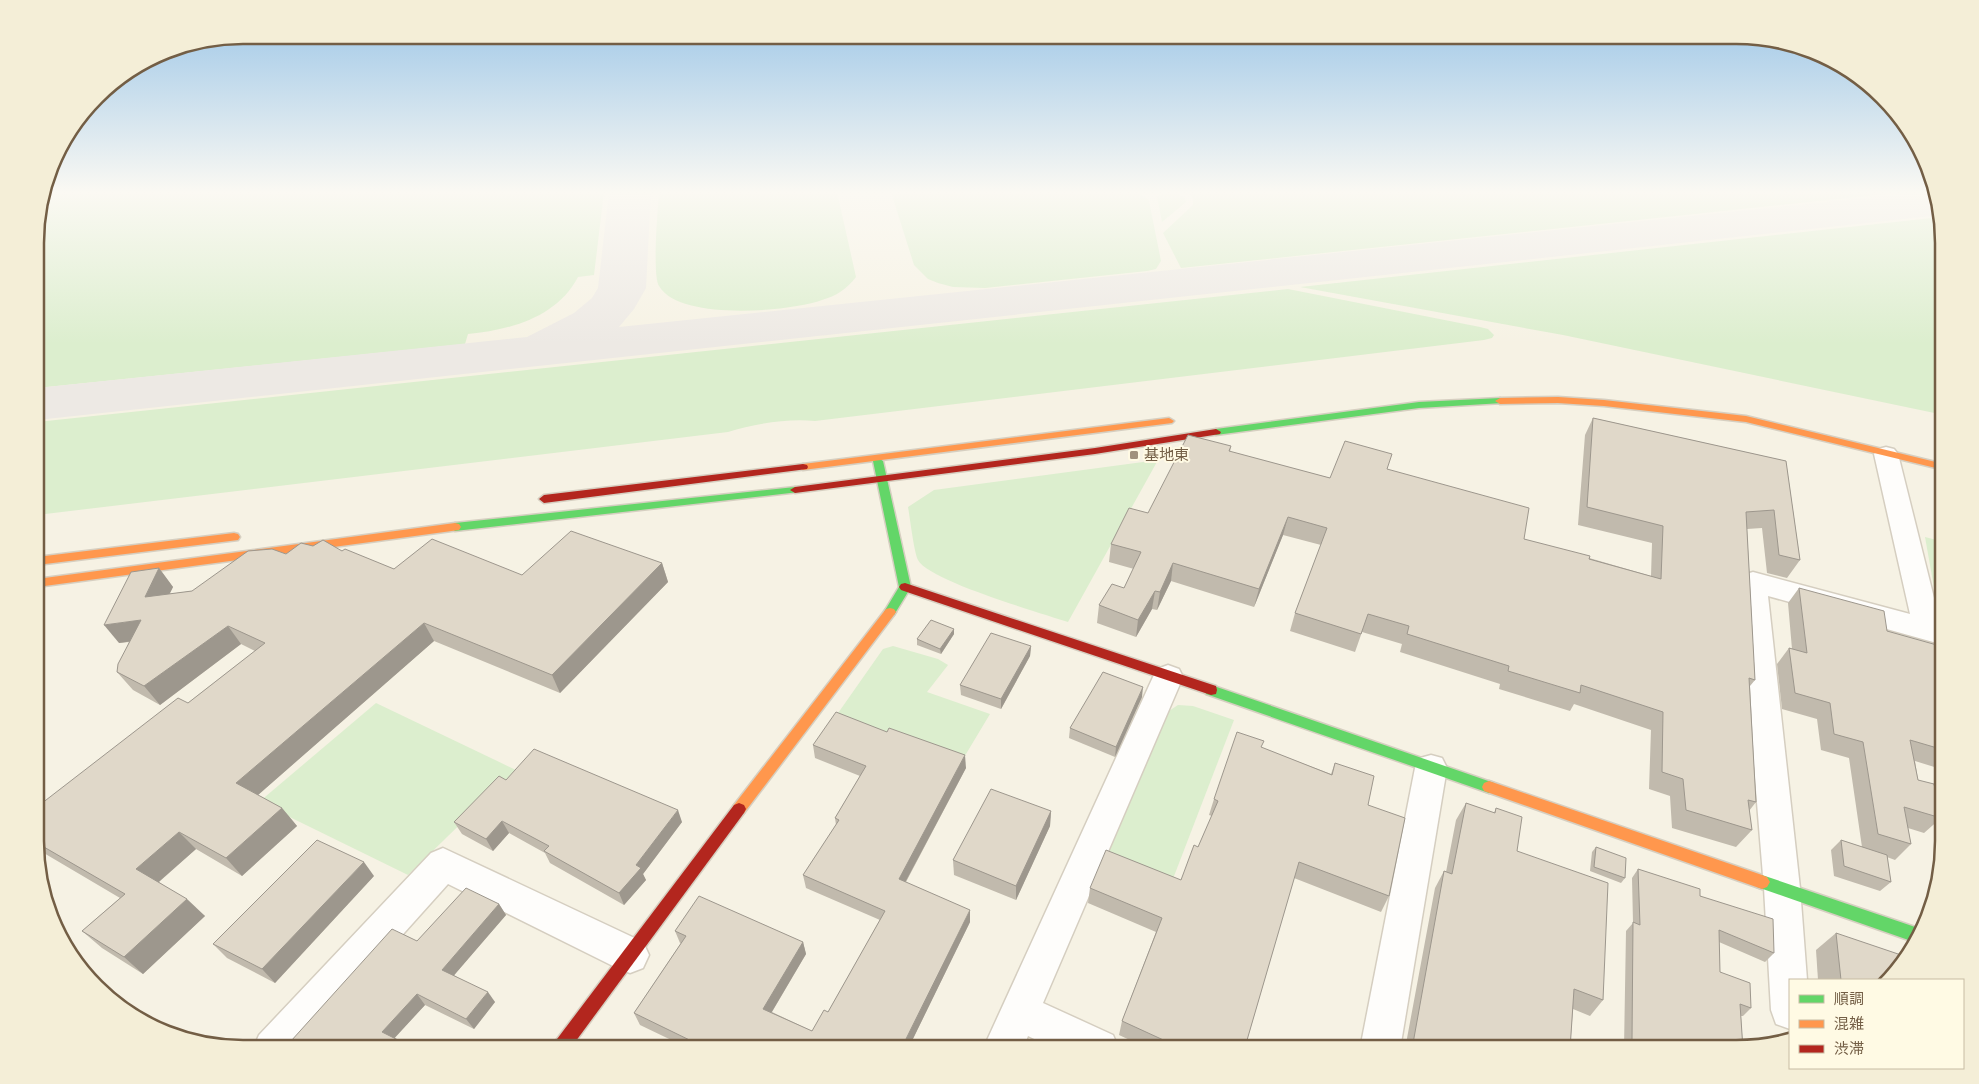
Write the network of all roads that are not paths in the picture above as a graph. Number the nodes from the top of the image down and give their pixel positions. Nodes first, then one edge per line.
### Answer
1 (1180, 419) dead end
2 (1886, 454) junction
3 (877, 458) junction
4 (1935, 465) edge
5 (881, 480) junction
6 (532, 500) dead end
7 (249, 535) dead end
8 (44, 561) edge
9 (44, 582) edge
10 (905, 587) junction
11 (1935, 628) edge
12 (1935, 632) edge
13 (1168, 677) junction
14 (1431, 768) junction
15 (1782, 888) junction
16 (1913, 934) edge
17 (630, 955) junction
18 (1789, 995) edge
19 (1019, 1012) junction
20 (281, 1040) edge
21 (567, 1040) edge
22 (1007, 1040) edge
23 (1080, 1040) edge
24 (1382, 1040) edge

1 - 3 street
2 - 4 street
2 - 5 street
2 - 11 street
3 - 5 street
3 - 6 street
5 - 9 street
5 - 10 street
7 - 8 street
10 - 13 street
10 - 17 street
12 - 15 street
13 - 14 street
13 - 19 street
14 - 15 street
14 - 24 street
15 - 16 street
15 - 18 street
17 - 20 street
17 - 21 street
19 - 22 street
19 - 23 street

